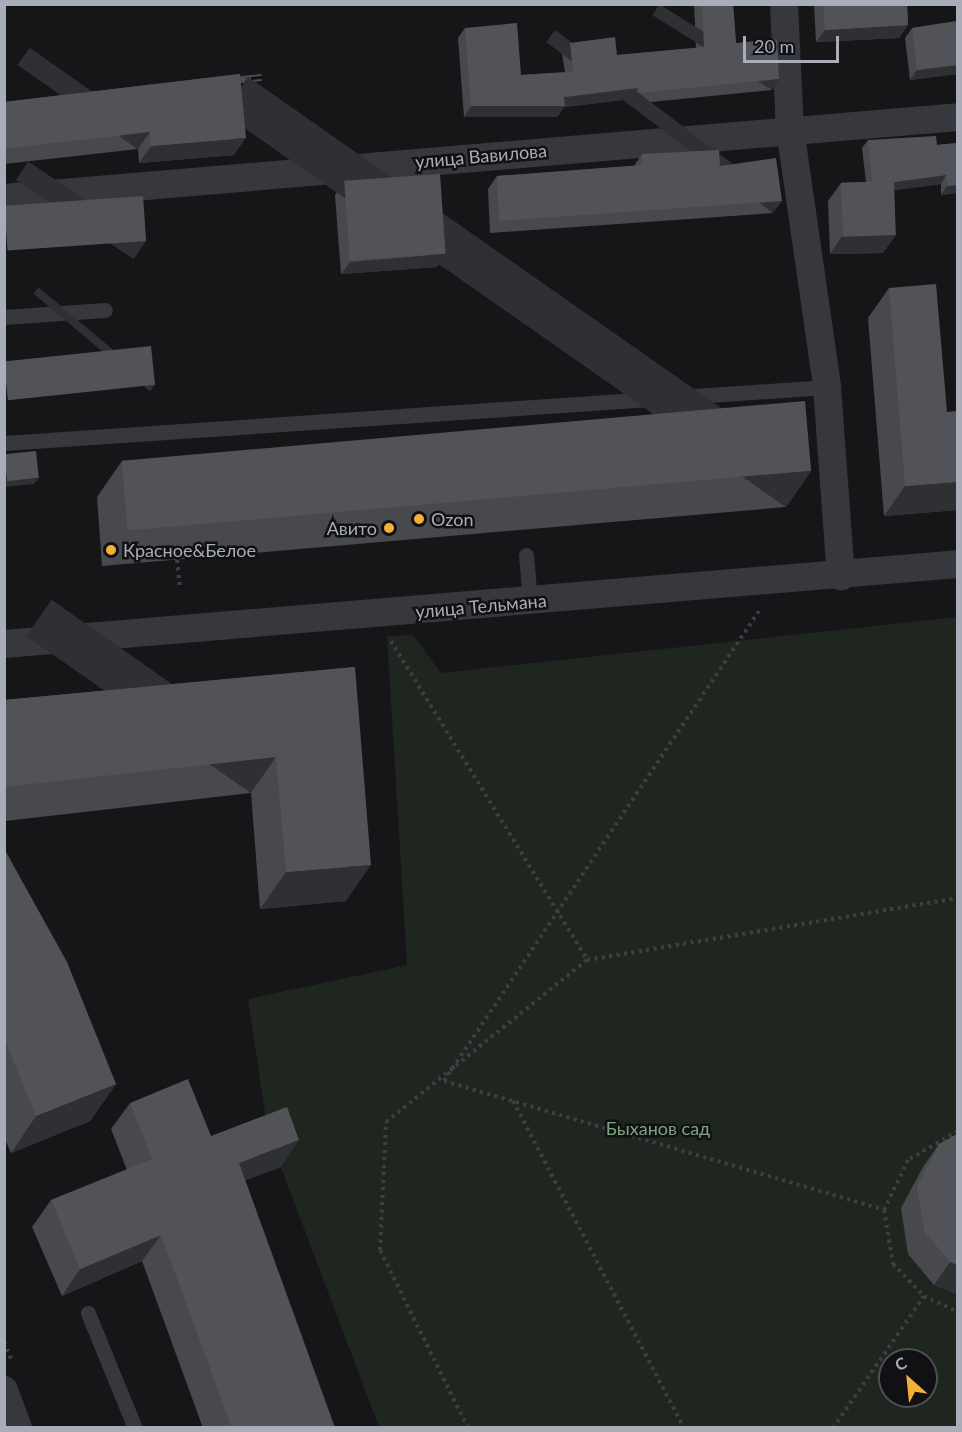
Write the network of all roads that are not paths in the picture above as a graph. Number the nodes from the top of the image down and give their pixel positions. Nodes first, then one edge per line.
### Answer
1 (783, 4) edge
2 (957, 117) edge
3 (790, 129) junction
4 (4, 198) edge
5 (105, 310) dead end
6 (4, 317) edge
7 (827, 387) junction
8 (4, 443) edge
9 (526, 555) dead end
10 (957, 564) edge
11 (841, 576) junction
12 (530, 602) junction
13 (4, 644) edge
14 (88, 1313) dead end
15 (4, 1390) edge
16 (18, 1428) edge
17 (135, 1428) edge

1 - 3 street
2 - 3 street, улица Вавилова
3 - 4 street, улица Вавилова
3 - 7 street
5 - 6 lane
7 - 8 lane
7 - 11 street
9 - 12 lane
10 - 11 street, улица Тельмана
11 - 12 street, улица Тельмана
12 - 13 street, улица Тельмана
14 - 17 lane
15 - 16 street

